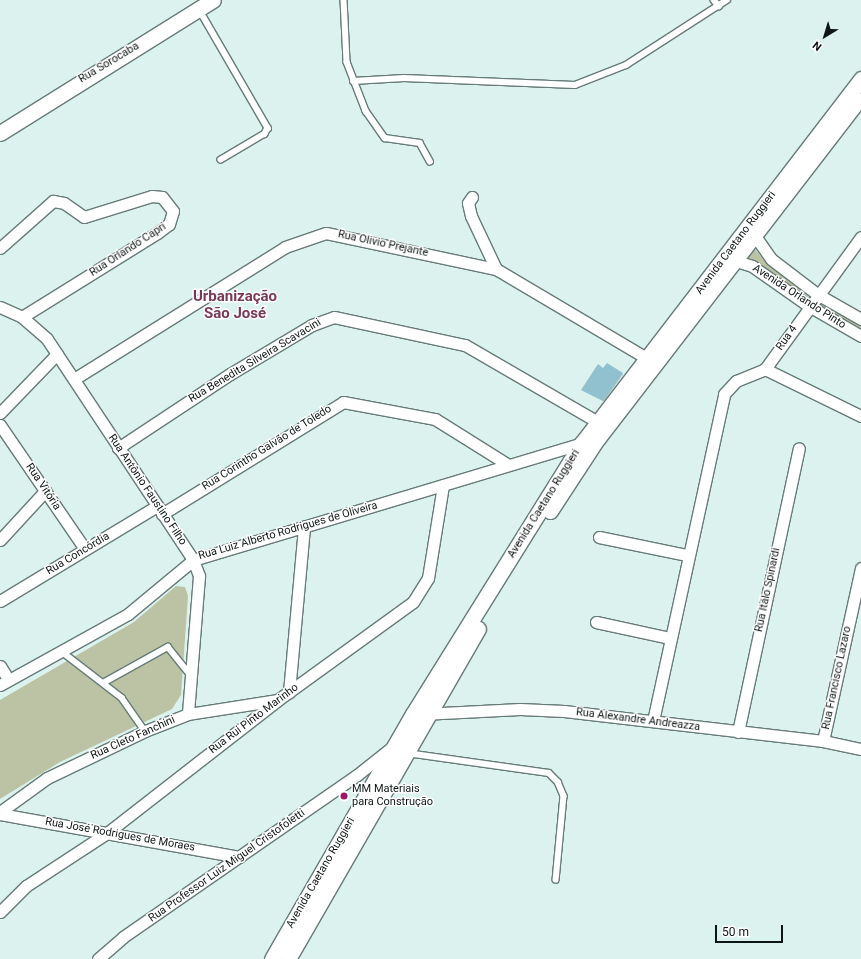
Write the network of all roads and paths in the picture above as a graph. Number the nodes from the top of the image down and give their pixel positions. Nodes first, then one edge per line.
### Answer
1 (213, 0) edge
2 (344, 0) edge
3 (714, 0) edge
4 (727, 0) edge
5 (719, 6) junction
6 (199, 9) junction
7 (861, 79) edge
8 (353, 81) junction
9 (861, 96) edge
10 (2, 133) edge
11 (221, 160) dead end
12 (430, 161) dead end
13 (472, 197) dead end
14 (755, 236) junction
15 (861, 237) edge
16 (0, 248) edge
17 (736, 261) junction
18 (496, 269) junction
19 (817, 294) junction
20 (808, 306) junction
21 (0, 307) edge
22 (22, 317) junction
23 (861, 318) edge
24 (861, 336) edge
25 (57, 354) junction
26 (652, 362) junction
27 (765, 369) junction
28 (74, 379) junction
29 (0, 413) edge
30 (861, 416) edge
31 (598, 422) junction
32 (0, 424) edge
33 (582, 443) junction
34 (118, 448) junction
35 (799, 448) dead end
36 (507, 464) junction
37 (443, 485) junction
38 (45, 491) junction
39 (159, 510) junction
40 (304, 527) junction
41 (599, 537) dead end
42 (0, 540) edge
43 (85, 549) junction
44 (687, 555) junction
45 (193, 560) junction
46 (861, 568) edge
47 (0, 601) edge
48 (596, 622) dead end
49 (670, 638) junction
50 (60, 650) junction
51 (0, 666) edge
52 (191, 675) junction
53 (4, 682) edge
54 (105, 682) junction
55 (289, 692) junction
56 (279, 699) junction
57 (188, 714) junction
58 (420, 714) junction
59 (653, 721) junction
60 (145, 730) junction
61 (738, 732) junction
62 (823, 741) junction
63 (403, 747) junction
64 (861, 749) edge
65 (381, 770) junction
66 (397, 772) junction
67 (358, 775) junction
68 (0, 813) edge
69 (107, 833) junction
70 (239, 857) junction
71 (556, 880) dead end
72 (0, 912) edge
73 (98, 959) edge
74 (272, 959) edge
75 (288, 959) edge

1 - 6 main road, Rua Sorocaba
2 - 8 lane
3 - 5 lane
4 - 5 lane
5 - 8 lane
6 - 10 main road, Rua Sorocaba
6 - 11 lane
7 - 26 main road, Avenida Caetano Ruggieri
8 - 12 lane
9 - 14 main road, Avenida Caetano Ruggieri
13 - 18 street
14 - 17 main road, Avenida Caetano Ruggieri
14 - 19 street, Avenida Orlando Pinto
15 - 19 street, Rua 4
16 - 22 street, Rua Orlando Capri
17 - 20 street, Avenida Orlando Pinto
17 - 26 main road, Avenida Caetano Ruggieri
18 - 26 street, Rua Olivio Prejante
18 - 28 street, Rua Olivio Prejante
19 - 20 street, Rua 4
19 - 23 street, Avenida Orlando Pinto
20 - 24 street, Avenida Orlando Pinto
20 - 27 street, Rua 4
21 - 22 street, Rua Antônio Faustino Filho
22 - 25 street, Rua Antônio Faustino Filho
25 - 28 street, Rua Antônio Faustino Filho
25 - 29 street
26 - 31 main road, Avenida Caetano Ruggieri
26 - 58 main road, Avenida Caetano Ruggieri
27 - 30 street
27 - 44 street
28 - 34 street, Rua Antônio Faustino Filho
31 - 33 main road, Avenida Caetano Ruggieri
31 - 34 street, Rua Benedita Silveira Scavacini
32 - 38 street, Rua Vitória
33 - 36 street, Rua Luiz Alberto Rodrigues de Oliveira
33 - 58 main road, Avenida Caetano Ruggieri
34 - 39 street, Rua Antônio Faustino Filho
35 - 61 street, Rua Itálo Spinardi
36 - 37 street, Rua Luiz Alberto Rodrigues de Oliveira
36 - 39 street, Rua Corintho Galvão de Toledo
37 - 40 street, Rua Luiz Alberto Rodrigues de Oliveira
37 - 55 street, Rua Rui Pinto Marinho
38 - 42 street
38 - 43 street, Rua Vitória
39 - 43 street, Rua Concórdia
39 - 45 street, Rua Antônio Faustino Filho
40 - 45 street, Rua Luiz Alberto Rodrigues de Oliveira
40 - 55 street
41 - 44 street
43 - 47 street, Rua Concórdia
44 - 49 street
45 - 50 street, Rua Luiz Alberto Rodrigues de Oliveira
45 - 52 street, Rua Antônio Faustino Filho
46 - 62 street, Rua Francisco Lazaro
48 - 49 street
49 - 59 street
50 - 53 street, Rua Luiz Alberto Rodrigues de Oliveira
50 - 54 lane
51 - 53 street
52 - 54 lane
52 - 57 street, Rua Antônio Faustino Filho
54 - 60 lane
55 - 56 street, Rua Rui Pinto Marinho
56 - 57 street, Rua Cleto Fanchini
56 - 69 street, Rua Rui Pinto Marinho
57 - 60 street, Rua Cleto Fanchini
58 - 59 street, Rua Alexandre Andreazza
58 - 63 main road, Avenida Caetano Ruggieri
59 - 61 street, Rua Alexandre Andreazza
60 - 68 street, Rua Cleto Fanchini
61 - 62 street, Rua Alexandre Andreazza
62 - 64 street, Rua Alexandre Andreazza
63 - 65 main road, Avenida Caetano Ruggieri
63 - 66 main road, Avenida Caetano Ruggieri
63 - 67 street, Rua Professor Luiz Miguel Cristofoletti
63 - 71 lane
65 - 66 street, Rua Professor Luiz Miguel Cristofoletti
65 - 67 street, Rua Professor Luiz Miguel Cristofoletti
65 - 74 main road, Avenida Caetano Ruggieri
66 - 75 main road, Avenida Caetano Ruggieri
67 - 70 street, Rua Professor Luiz Miguel Cristofoletti
68 - 69 street, Rua José Rodrigues de Moraes
69 - 70 street, Rua José Rodrigues de Moraes
69 - 72 street, Rua Rui Pinto Marinho
70 - 73 street, Rua Professor Luiz Miguel Cristofoletti

